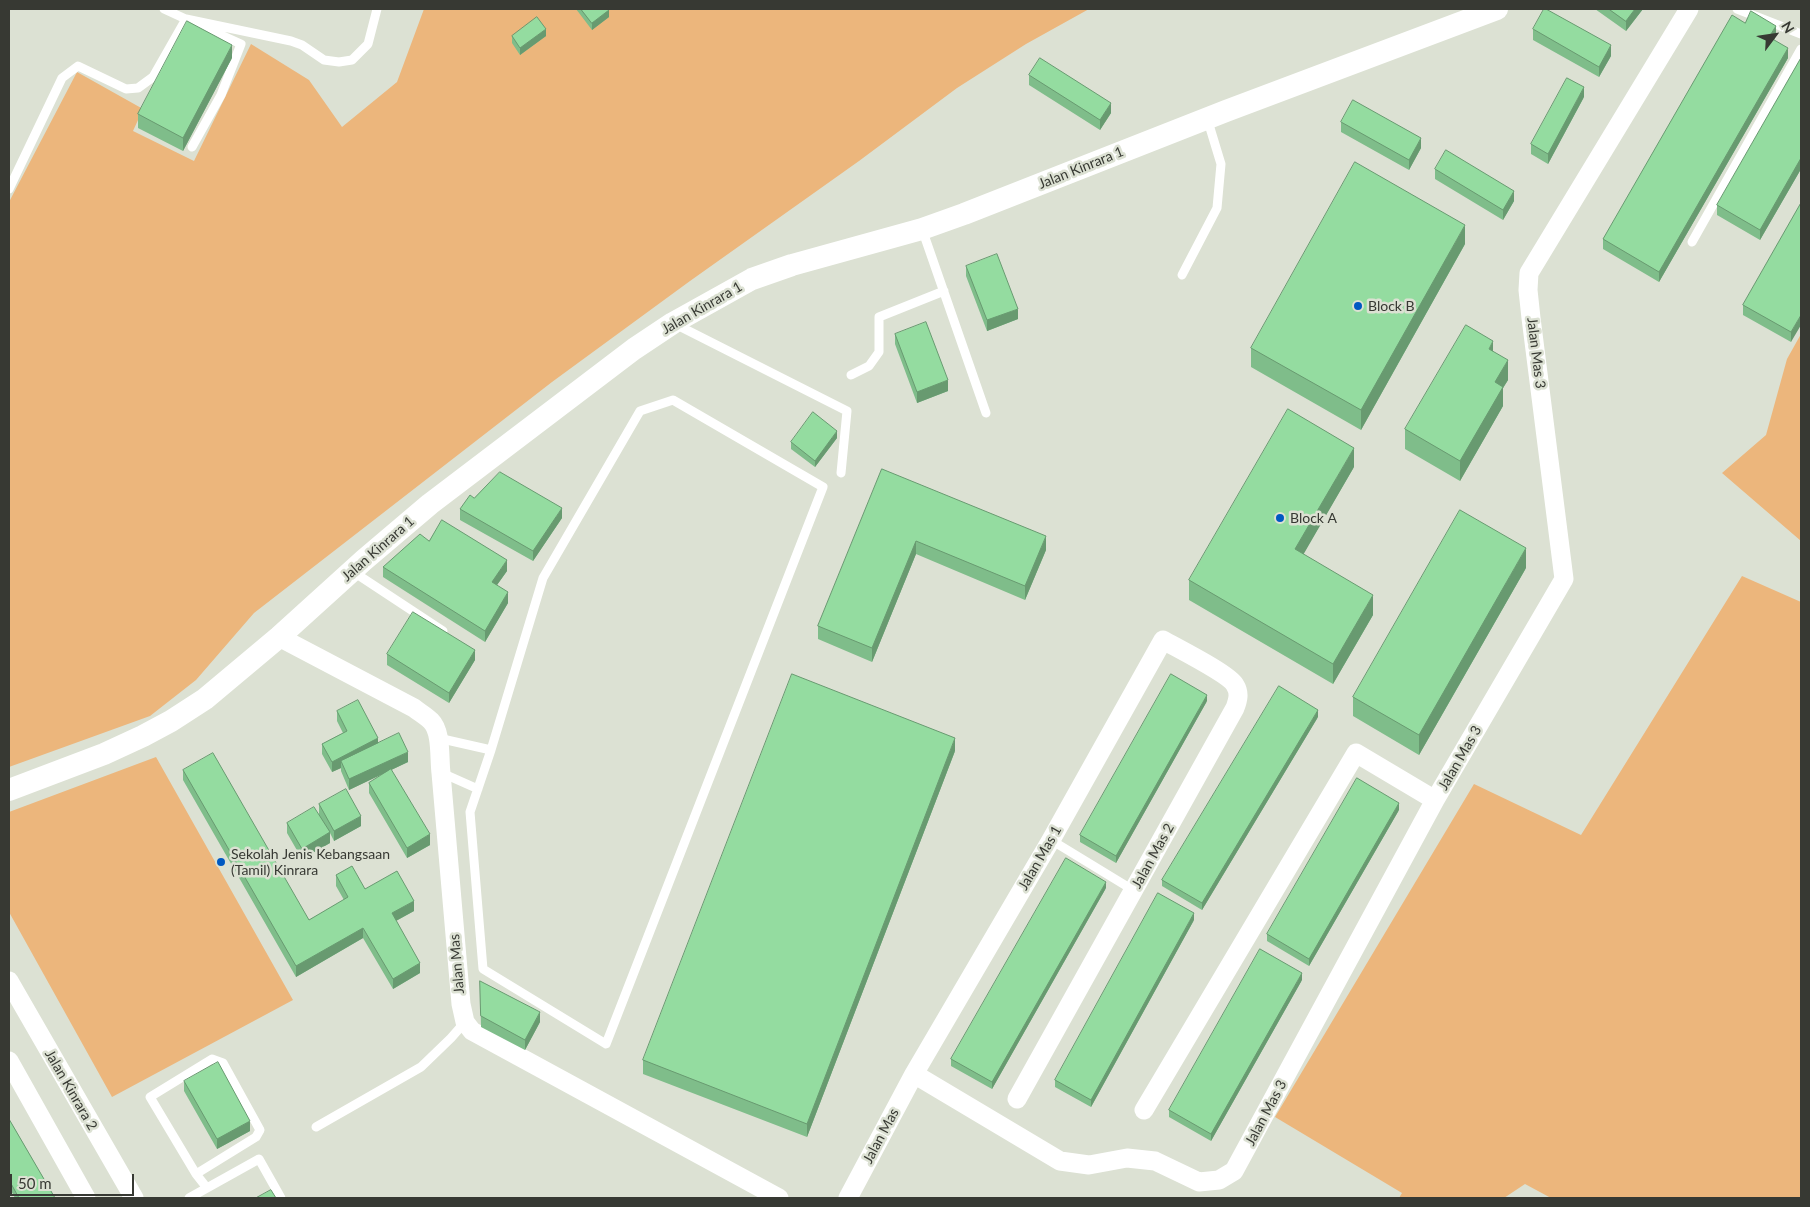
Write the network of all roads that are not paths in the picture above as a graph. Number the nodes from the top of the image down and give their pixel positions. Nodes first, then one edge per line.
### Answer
1 (164, 9) edge
2 (377, 9) edge
3 (1497, 9) edge
4 (1689, 9) edge
5 (1737, 9) edge
6 (186, 19) junction
7 (1801, 34) edge
8 (1801, 49) edge
9 (1207, 118) junction
10 (192, 146) dead end
11 (9, 189) edge
12 (922, 229) junction
13 (1692, 242) dead end
14 (1182, 274) dead end
15 (944, 291) junction
16 (673, 323) junction
17 (851, 375) dead end
18 (986, 413) dead end
19 (841, 473) dead end
20 (352, 571) junction
21 (279, 637) junction
22 (453, 637) edge
23 (1163, 640) joint
24 (438, 738) junction
25 (491, 750) junction
26 (441, 773) junction
27 (478, 789) junction
28 (9, 790) edge
29 (1435, 800) junction
30 (1051, 840) junction
31 (1133, 890) junction
32 (9, 981) edge
33 (465, 1022) junction
34 (9, 1063) edge
35 (914, 1074) junction
36 (1016, 1099) dead end
37 (1144, 1110) dead end
38 (316, 1126) dead end
39 (196, 1174) junction
40 (208, 1188) junction
41 (86, 1198) edge
42 (134, 1198) edge
43 (189, 1198) edge
44 (281, 1198) edge
45 (778, 1198) edge
46 (848, 1198) edge

1 - 6 lane
2 - 6 lane
3 - 9 street, Jalan Kinrara 1
4 - 29 street, Jalan Mas 3
5 - 7 lane
6 - 10 lane
6 - 11 lane
8 - 13 lane
9 - 12 street, Jalan Kinrara 1
9 - 14 lane
12 - 15 lane
12 - 16 street, Jalan Kinrara 1
15 - 17 lane
15 - 18 lane
16 - 19 lane
16 - 20 street, Jalan Kinrara 1
20 - 21 street, Jalan Kinrara 1
20 - 22 lane
21 - 24 street, Jalan Mas
21 - 28 street, Jalan Kinrara 1
23 - 30 street, Jalan Mas 1
23 - 31 street, Jalan Mas 2
24 - 25 lane
24 - 26 street, Jalan Mas
25 - 27 lane
25 - 27 lane
26 - 27 lane
26 - 33 street, Jalan Mas
29 - 35 street, Jalan Mas 3
29 - 37 street
30 - 31 lane
30 - 35 street, Jalan Mas 1
31 - 36 street, Jalan Mas 2
32 - 42 street, Jalan Kinrara 2
33 - 38 lane
33 - 45 street
34 - 41 street
35 - 46 street, Jalan Mas
39 - 39 lane
39 - 40 lane
40 - 43 lane
40 - 44 lane

